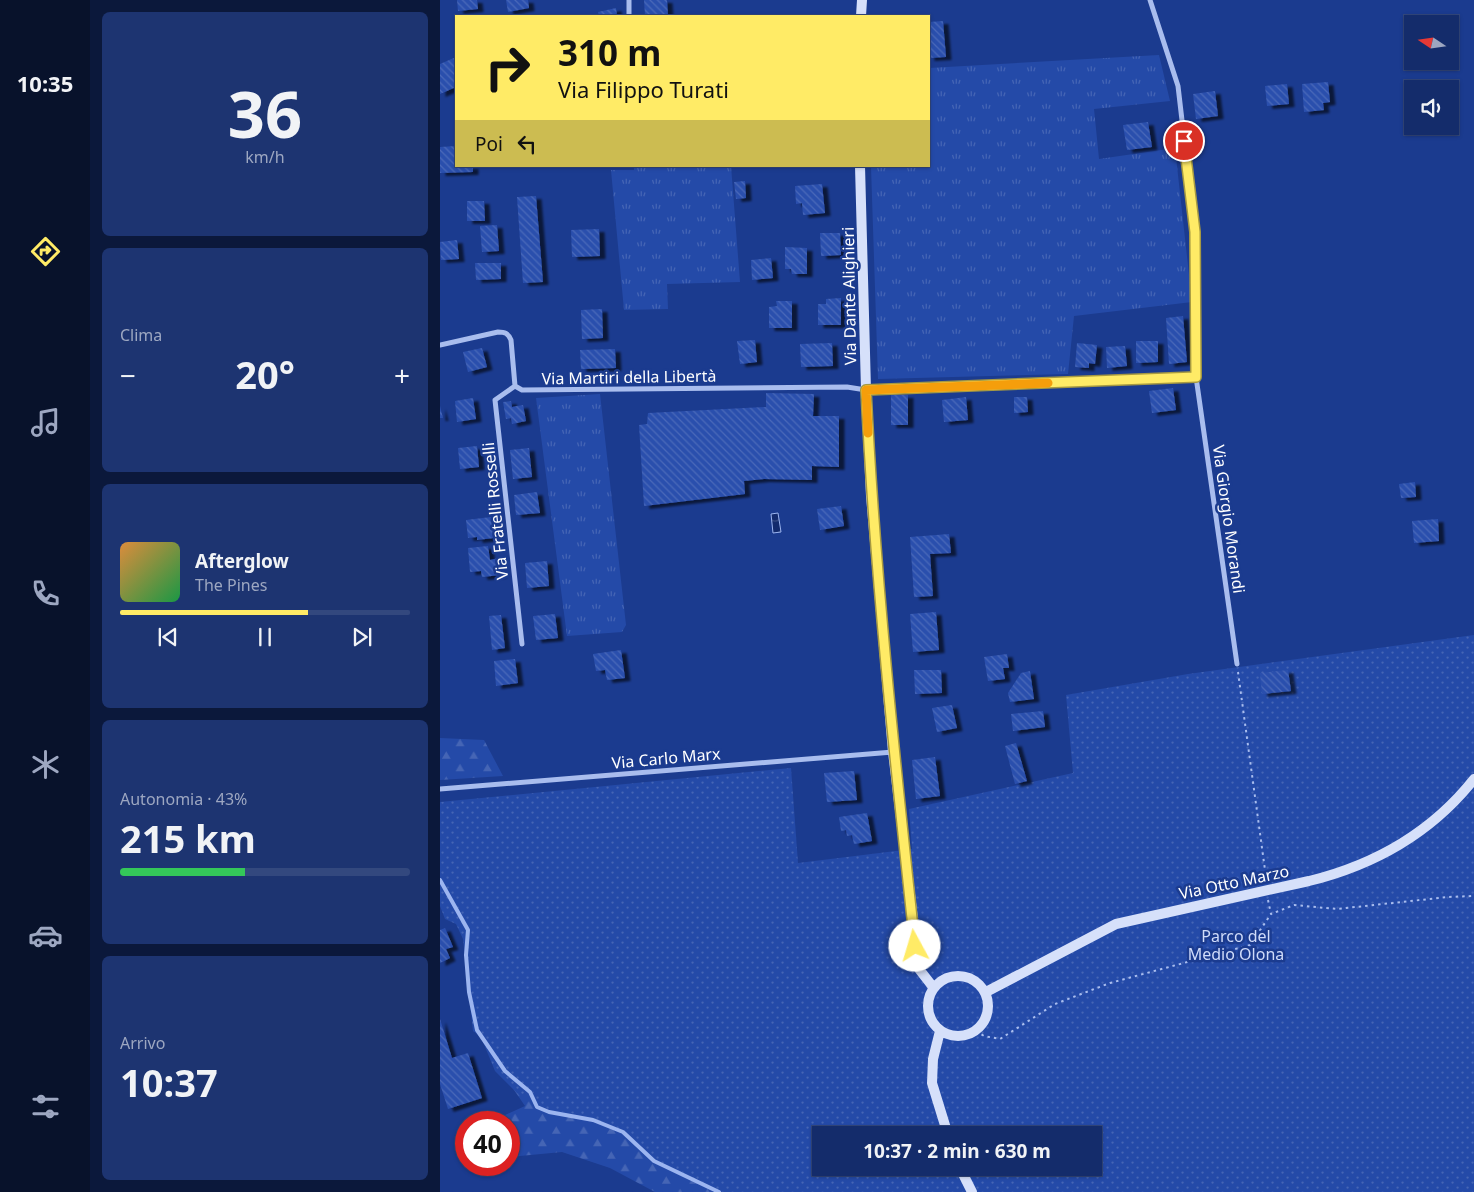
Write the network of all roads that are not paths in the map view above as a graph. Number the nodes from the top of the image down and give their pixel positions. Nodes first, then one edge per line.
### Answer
1 (629, 0) edge
2 (862, 0) edge
3 (1150, 0) edge
4 (629, 15) edge
5 (860, 15) edge
6 (860, 167) edge
7 (440, 345) edge
8 (1196, 377) junction
9 (516, 386) junction
10 (866, 390) junction
11 (522, 644) dead end
12 (1237, 664) road end
13 (893, 752) junction
14 (1474, 778) edge
15 (440, 788) edge
16 (933, 987) junction
17 (986, 992) junction
18 (940, 1031) junction
19 (945, 1126) edge
20 (964, 1176) edge
21 (972, 1192) edge

1 - 4 street
2 - 5 street
3 - 8 street, Via Giorgio Morandi
6 - 10 street, Via Dante Alighieri
7 - 9 street
8 - 10 street, Via Martiri della Libertà
8 - 12 street, Via Giorgio Morandi
9 - 10 street, Via Martiri della Libertà
9 - 11 street, Via Fratelli Rosselli
10 - 13 street, Via Dante Alighieri
13 - 15 street, Via Carlo Marx
13 - 16 street, Via Dante Alighieri
14 - 17 street, Via Otto Marzo
16 - 17 street
16 - 18 street
17 - 18 street
18 - 19 street
20 - 21 street

